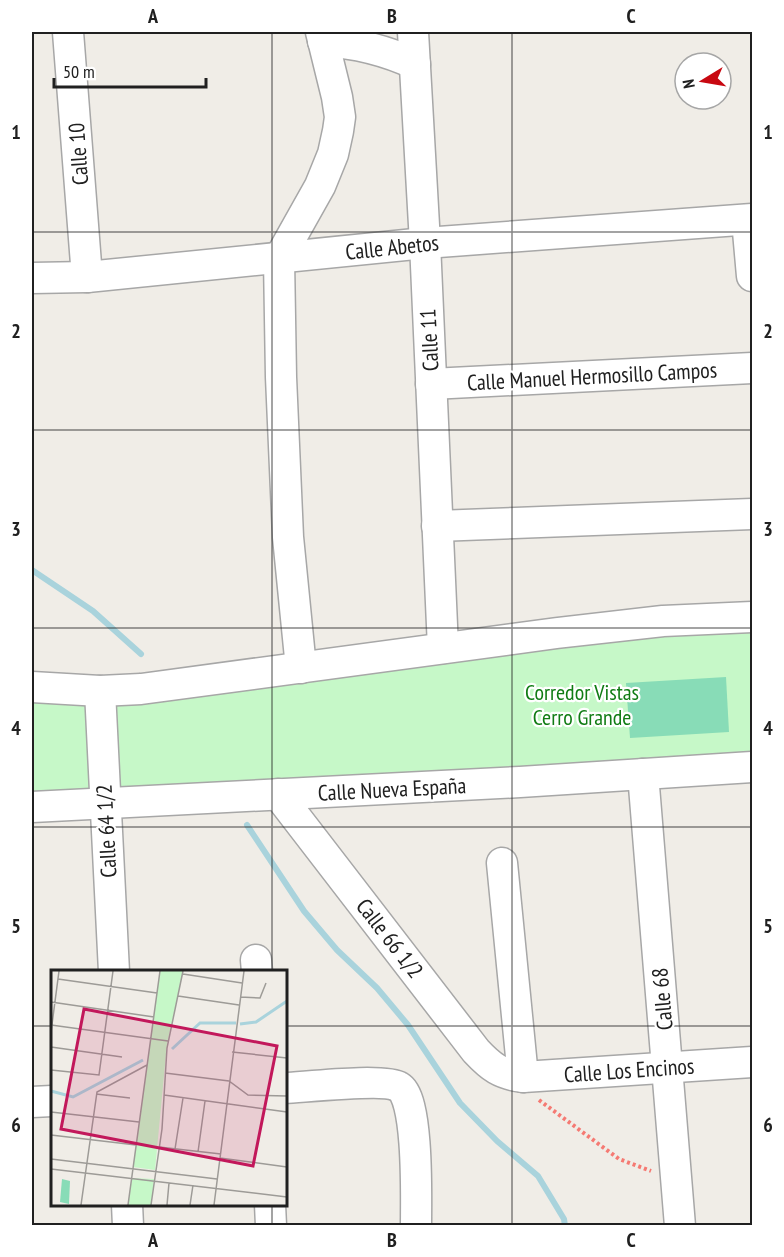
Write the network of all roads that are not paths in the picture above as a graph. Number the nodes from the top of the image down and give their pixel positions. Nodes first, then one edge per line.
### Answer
1 (68, 32) edge
2 (413, 32) edge
3 (322, 36) edge
4 (415, 64) junction
5 (750, 219) edge
6 (425, 243) junction
7 (279, 259) junction
8 (753, 276) edge
9 (87, 277) junction
10 (32, 278) edge
11 (753, 368) edge
12 (431, 384) junction
13 (753, 514) edge
14 (436, 526) junction
15 (753, 617) edge
16 (442, 648) junction
17 (301, 668) junction
18 (32, 687) edge
19 (109, 691) junction
20 (753, 768) edge
21 (643, 774) junction
22 (278, 794) junction
23 (104, 804) junction
24 (32, 807) edge
25 (502, 863) dead end
26 (114, 970) edge
27 (753, 1062) edge
28 (668, 1067) junction
29 (514, 1076) junction
30 (286, 1088) edge
31 (51, 1101) edge
32 (32, 1102) edge
33 (127, 1206) edge
34 (270, 1206) edge
35 (128, 1226) edge
36 (271, 1226) edge
37 (416, 1226) edge
38 (680, 1226) edge

1 - 9 street, Calle 10
2 - 4 street, Calle 11
3 - 4 street
3 - 7 street
4 - 6 street, Calle 11
5 - 6 street, Calle Abetos
5 - 8 street
6 - 7 street, Calle Abetos
6 - 12 street, Calle 11
7 - 9 street, Calle Abetos
7 - 17 street
9 - 10 street, Calle Abetos
11 - 12 street, Calle Manuel Hermosillo Campos
12 - 14 street, Calle 11
13 - 14 street
14 - 16 street, Calle 11
15 - 16 street
16 - 17 street
17 - 19 street
18 - 19 street
19 - 23 street, Calle 64 1/2
20 - 21 street, Calle Nueva España
21 - 22 street, Calle Nueva España
21 - 28 street, Calle 68
22 - 23 street, Calle Nueva España
22 - 29 street, Calle 66 1/2
23 - 24 street, Calle Nueva España
23 - 26 street, Calle 64 1/2
25 - 29 street
27 - 28 street, Calle Los Encinos
28 - 29 street, Calle Los Encinos
28 - 38 street, Calle 68
30 - 37 street
31 - 32 street
33 - 35 street
34 - 36 street

